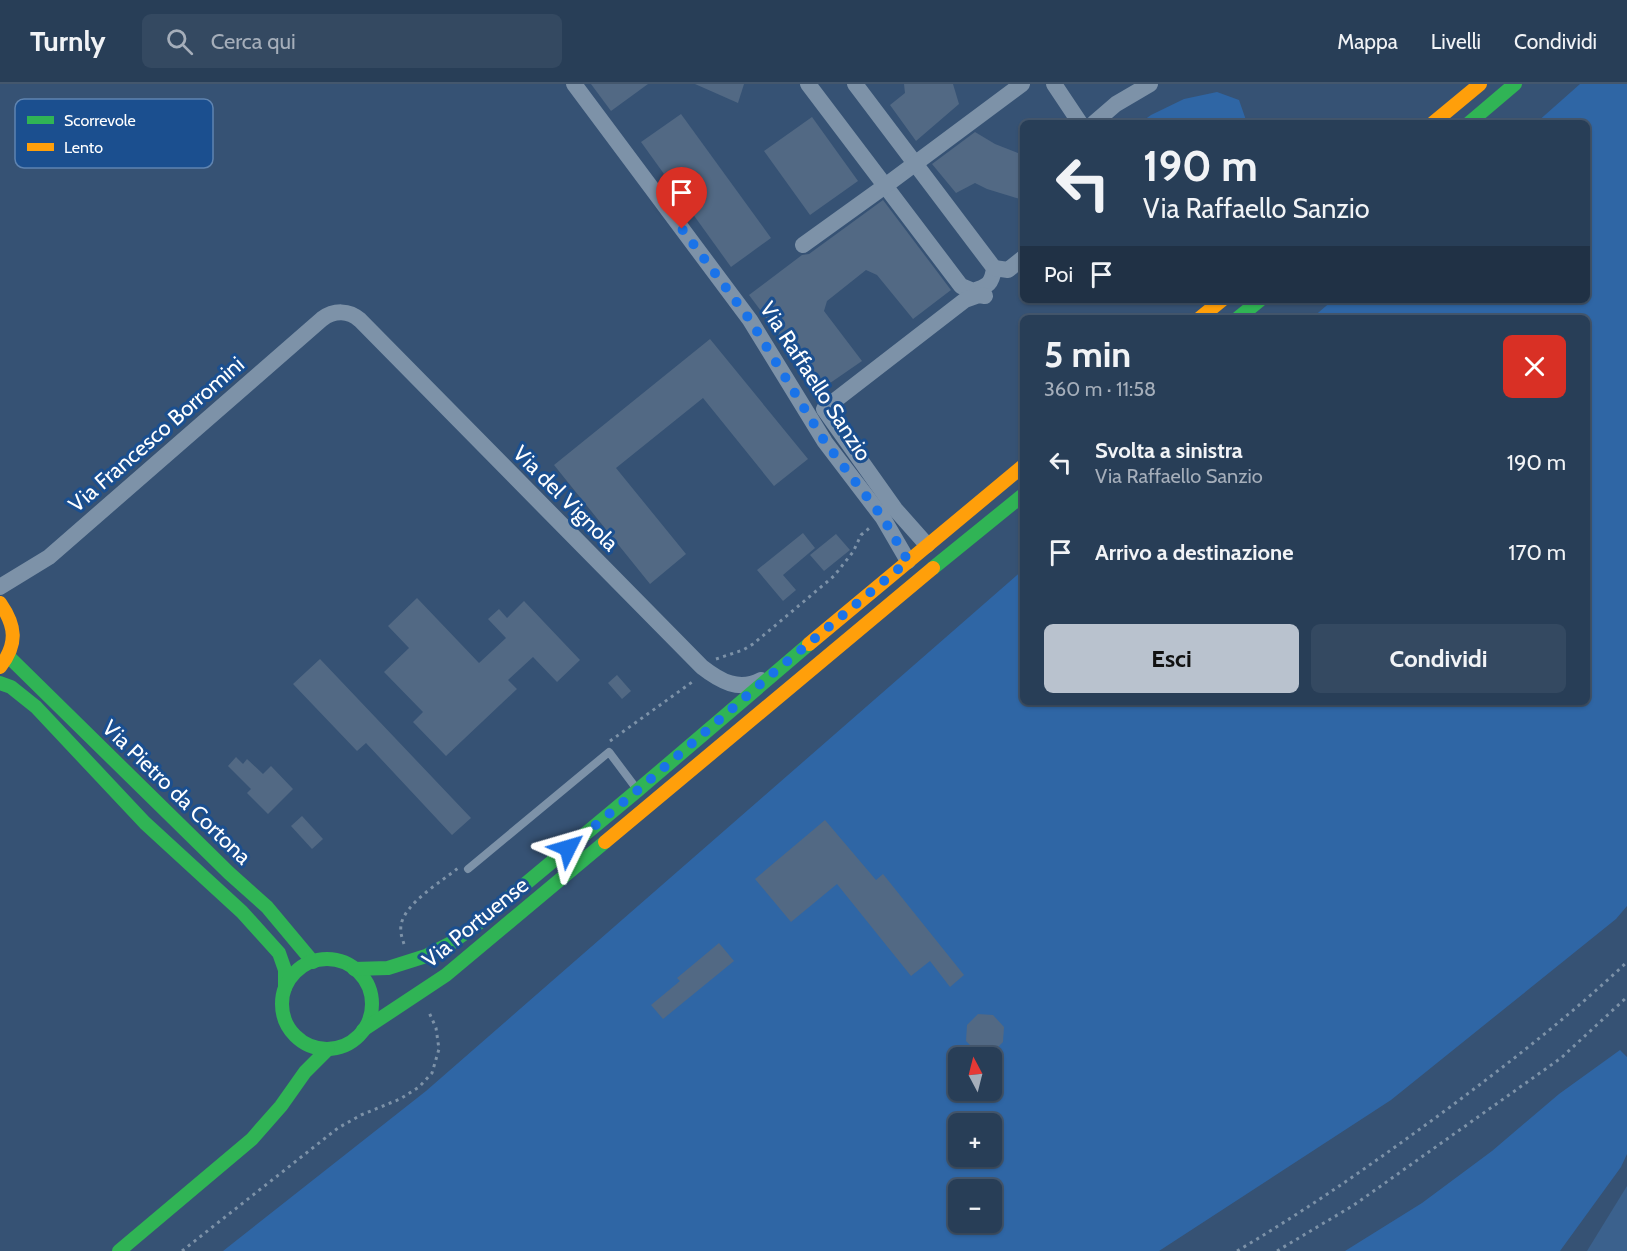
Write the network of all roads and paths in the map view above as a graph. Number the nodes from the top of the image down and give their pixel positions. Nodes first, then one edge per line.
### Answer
1 (574, 84) edge
2 (808, 84) edge
3 (855, 84) edge
4 (1022, 84) edge
5 (1054, 84) edge
6 (1480, 84) edge
7 (1515, 84) edge
8 (1145, 85) edge
9 (1078, 120) edge
10 (1097, 120) edge
11 (1437, 120) edge
12 (1473, 120) edge
13 (916, 163) junction
14 (885, 186) junction
15 (803, 245) dead end
16 (1020, 260) edge
17 (994, 268) junction
18 (992, 296) dead end
19 (1218, 303) edge
20 (1256, 303) edge
21 (340, 312) joint
22 (1204, 315) edge
23 (1242, 315) edge
24 (1020, 468) edge
25 (1020, 497) edge
26 (927, 545) junction
27 (908, 561) junction
28 (0, 588) edge
29 (0, 603) edge
30 (4, 661) edge
31 (772, 674) junction
32 (0, 683) edge
33 (638, 790) junction
34 (468, 869) dead end
35 (313, 962) junction
36 (1627, 962) edge
37 (354, 969) junction
38 (285, 988) junction
39 (1627, 997) edge
40 (290, 1030) junction
41 (363, 1030) junction
42 (328, 1049) junction
43 (293, 1050) dead end
44 (293, 1069) dead end
45 (281, 1106) junction
46 (119, 1251) edge
47 (1238, 1251) edge
48 (1277, 1251) edge

1 - 27 street, Via Raffaello Sanzio
2 - 14 street
3 - 13 street
4 - 13 street
5 - 9 street
6 - 11 street
7 - 12 street
8 - 10 street
13 - 14 street
13 - 17 street
14 - 15 street
14 - 17 street
16 - 17 street
18 - 26 street
19 - 22 street
20 - 23 street
21 - 28 street, Via Francesco Borromini
21 - 31 street, Via del Vignola
24 - 26 street, Via Portuense
25 - 41 street, Via Portuense
26 - 27 street, Via Portuense
27 - 31 street, Via Portuense
29 - 30 street
30 - 35 street, Via Pietro da Cortona
31 - 33 street, Via Portuense
32 - 38 street, Via Pietro da Cortona
33 - 34 lane
33 - 37 street, Via Portuense
35 - 37 street
35 - 38 street
36 - 47 path
37 - 41 street
38 - 40 street
39 - 48 path
40 - 42 street
40 - 43 street
41 - 42 street
42 - 45 street
44 - 45 street
45 - 46 street

